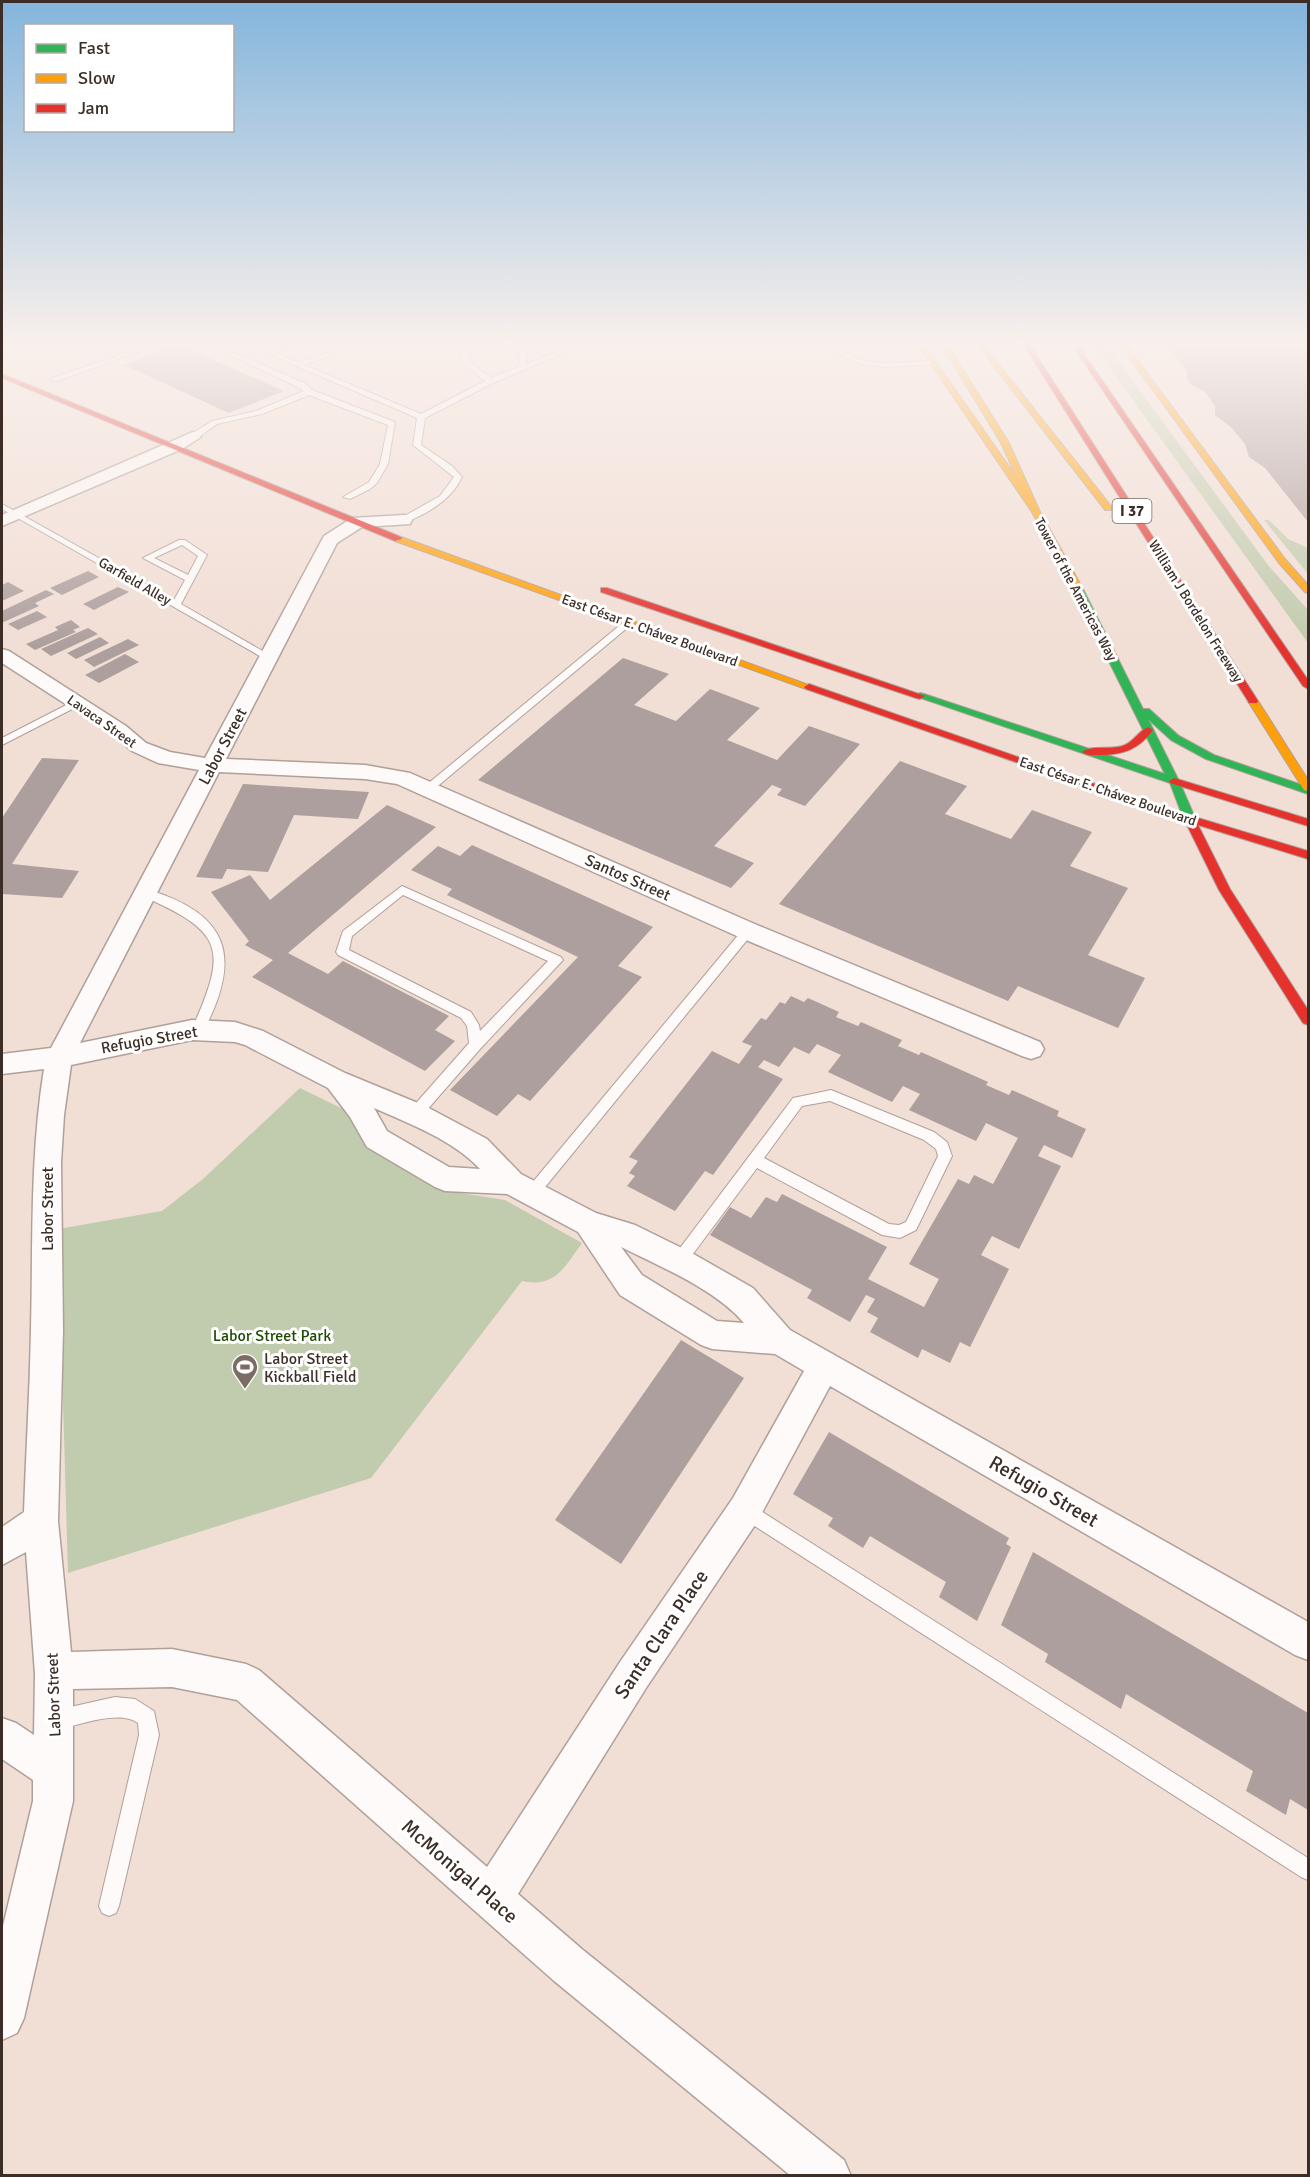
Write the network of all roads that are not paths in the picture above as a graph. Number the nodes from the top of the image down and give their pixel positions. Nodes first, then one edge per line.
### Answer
1 (171, 444) edge
2 (194, 444) edge
3 (388, 444) edge
4 (417, 444) edge
5 (988, 444) edge
6 (1005, 444) edge
7 (1057, 444) edge
8 (1089, 444) edge
9 (1142, 444) edge
10 (1196, 444) edge
11 (357, 503) junction
12 (2, 506) edge
13 (1036, 513) junction
14 (9, 518) edge
15 (404, 520) junction
16 (1117, 520) dead end
17 (425, 527) dead end
18 (1146, 558) dead end
19 (190, 579) junction
20 (589, 585) dead end
21 (1308, 590) edge
22 (176, 605) junction
23 (628, 623) junction
24 (2, 655) edge
25 (268, 657) junction
26 (1240, 681) junction
27 (1308, 686) edge
28 (1134, 702) junction
29 (76, 703) junction
30 (1148, 730) junction
31 (1003, 739) junction
32 (2, 742) edge
33 (1087, 752) junction
34 (211, 765) junction
35 (1174, 781) junction
36 (429, 788) junction
37 (1308, 790) edge
38 (1191, 820) junction
39 (1308, 822) edge
40 (1308, 855) edge
41 (146, 893) junction
42 (748, 931) junction
43 (1308, 1020) edge
44 (198, 1029) junction
45 (476, 1044) junction
46 (1031, 1049) dead end
47 (59, 1057) junction
48 (2, 1064) edge
49 (336, 1080) junction
50 (415, 1114) junction
51 (754, 1160) junction
52 (521, 1188) junction
53 (588, 1223) junction
54 (679, 1261) junction
55 (779, 1340) junction
56 (824, 1365) junction
57 (745, 1509) junction
58 (41, 1521) junction
59 (2, 1548) edge
60 (1308, 1642) edge
61 (54, 1674) junction
62 (55, 1720) junction
63 (2, 1737) edge
64 (54, 1771) junction
65 (1308, 1870) edge
66 (491, 1899) junction
67 (109, 1906) dead end
68 (2, 2018) edge
69 (828, 2175) edge

1 - 14 street
2 - 11 main road, East César E. Chávez Boulevard
3 - 11 lane
4 - 15 lane
5 - 13 main road, Tower of the Americas Way
6 - 13 main road
7 - 16 main road
8 - 26 main road, William J Bordelon Freeway / I 37
9 - 27 main road, I 37
10 - 21 main road
11 - 15 street
11 - 23 main road, East César E. Chávez Boulevard
11 - 25 street, Labor Street
12 - 14 lane, Garfield Alley
13 - 28 main road, Tower of the Americas Way
14 - 22 lane, Garfield Alley
15 - 17 main road
18 - 26 main road
19 - 19 lane
19 - 22 lane
20 - 31 main road, East César E. Chávez Boulevard
22 - 25 lane, Garfield Alley
23 - 31 main road, East César E. Chávez Boulevard
23 - 36 lane
24 - 29 street, Lavaca Street
25 - 34 street, Labor Street
26 - 37 main road, William J Bordelon Freeway / I 37
28 - 30 main road, Tower of the Americas Way
28 - 37 main road
29 - 32 lane
29 - 34 street, Lavaca Street
30 - 33 main road
30 - 35 main road, Tower of the Americas Way
31 - 33 main road, East César E. Chávez Boulevard
31 - 38 main road, East César E. Chávez Boulevard
33 - 35 main road, East César E. Chávez Boulevard
34 - 36 street, Santos Street
34 - 41 street, Labor Street
35 - 38 main road, Tower of the Americas Way
35 - 39 main road, East César E. Chávez Boulevard
36 - 42 street, Santos Street
38 - 40 main road, East César E. Chávez Boulevard
38 - 43 main road, Tower of the Americas Way
41 - 44 lane
41 - 47 street, Labor Street
42 - 46 street, Santos Street
42 - 52 lane
44 - 47 street, Refugio Street
44 - 49 street, Refugio Street
45 - 45 lane
45 - 50 lane
47 - 48 street, Refugio Street
47 - 58 street, Labor Street
49 - 50 street, Refugio Street
49 - 52 street, Refugio Street
50 - 52 street, Refugio Street
51 - 51 lane
51 - 54 lane
52 - 53 street, Refugio Street
53 - 54 street, Refugio Street
53 - 55 street, Refugio Street
54 - 55 street, Refugio Street
55 - 56 street, Refugio Street
56 - 57 street, Santa Clara Place
56 - 60 street, Refugio Street
57 - 65 lane
57 - 66 street, Santa Clara Place
58 - 59 street
58 - 61 street, Labor Street
61 - 62 street, Labor Street
61 - 66 street, McMonigal Place
62 - 64 street, Labor Street
62 - 67 lane
63 - 64 street
64 - 68 street, Labor Street
66 - 69 street, McMonigal Place

